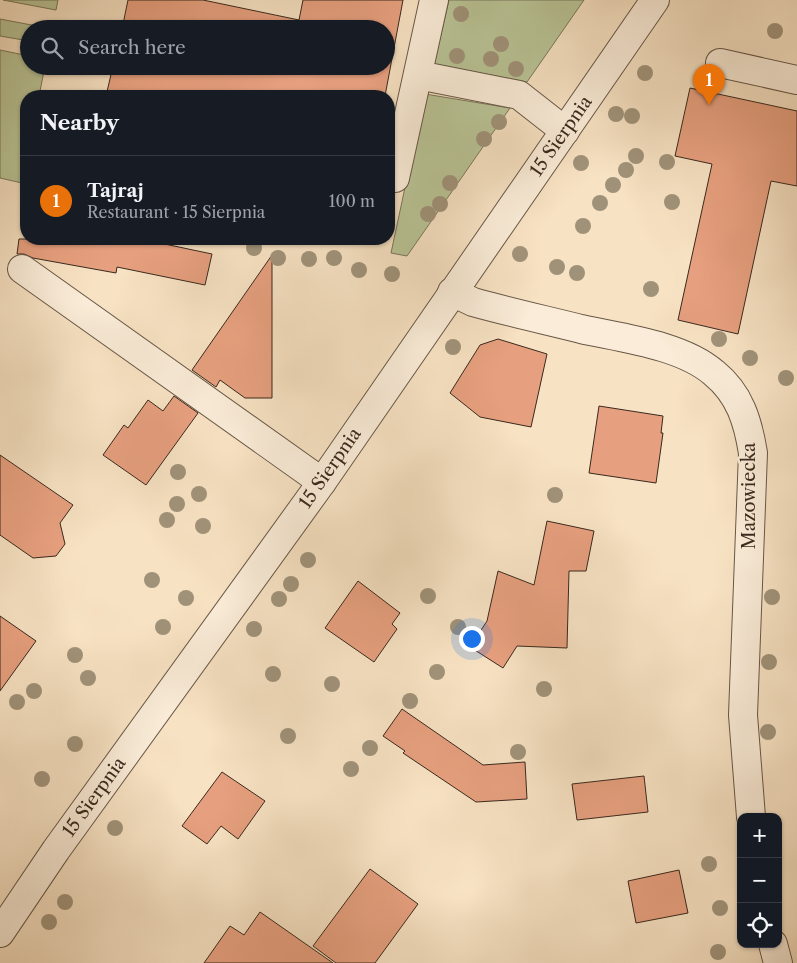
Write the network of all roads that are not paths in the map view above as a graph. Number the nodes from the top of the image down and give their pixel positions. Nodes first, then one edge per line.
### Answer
1 (434, 0) edge
2 (655, 0) edge
3 (720, 63) dead end
4 (418, 76) junction
5 (797, 80) edge
6 (565, 131) junction
7 (395, 178) dead end
8 (22, 269) dead end
9 (452, 292) junction
10 (322, 482) junction
11 (751, 813) edge
12 (0, 933) edge
13 (774, 948) edge
14 (778, 963) edge

1 - 4 street
2 - 6 street, 15 Sierpnia
3 - 5 street
4 - 6 street
4 - 7 street
6 - 9 street, 15 Sierpnia
8 - 10 street
9 - 10 street, 15 Sierpnia
9 - 11 street, Mazowiecka
10 - 12 street, 15 Sierpnia
13 - 14 street

